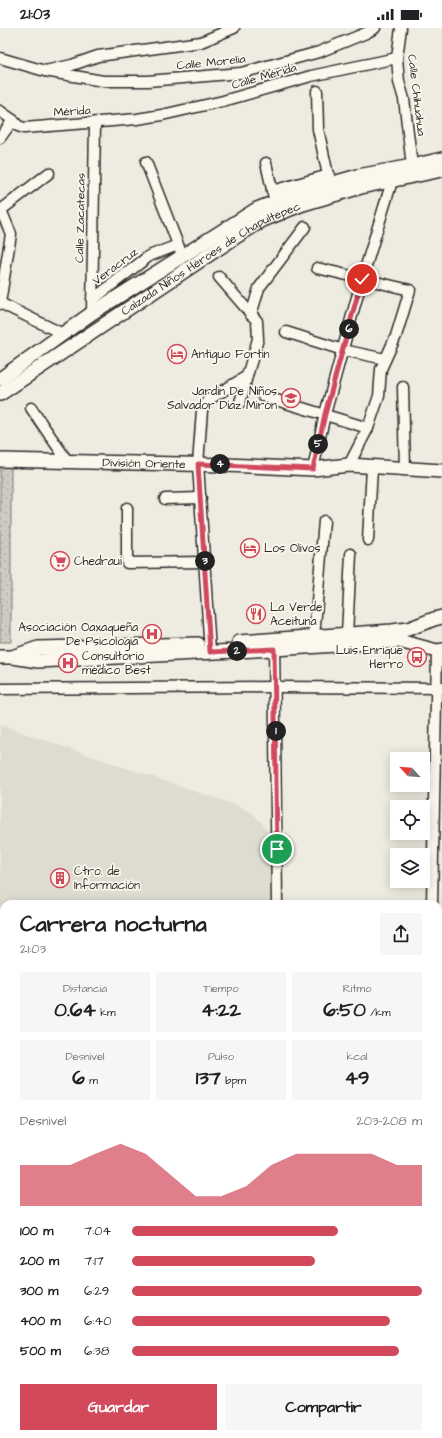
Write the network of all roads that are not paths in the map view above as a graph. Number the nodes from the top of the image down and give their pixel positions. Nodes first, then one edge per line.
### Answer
1 (234, 28) edge
2 (374, 28) edge
3 (401, 28) edge
4 (0, 58) edge
5 (397, 58) junction
6 (44, 71) junction
7 (316, 91) dead end
8 (0, 111) edge
9 (137, 119) joint
10 (13, 120) junction
11 (95, 123) junction
12 (0, 138) edge
13 (442, 159) edge
14 (146, 162) dead end
15 (266, 163) dead end
16 (412, 166) junction
17 (442, 170) edge
18 (49, 173) dead end
19 (329, 179) junction
20 (392, 180) junction
21 (274, 196) junction
22 (1, 211) edge
23 (304, 227) dead end
24 (180, 251) junction
25 (317, 268) dead end
26 (219, 277) dead end
27 (362, 279) junction
28 (92, 300) junction
29 (0, 303) edge
30 (92, 313) junction
31 (251, 315) junction
32 (286, 332) dead end
33 (63, 334) junction
34 (343, 350) junction
35 (385, 359) junction
36 (247, 376) junction
37 (0, 379) edge
38 (403, 387) dead end
39 (0, 394) edge
40 (263, 396) dead end
41 (240, 403) dead end
42 (31, 408) dead end
43 (325, 414) junction
44 (368, 428) junction
45 (0, 460) edge
46 (68, 462) junction
47 (198, 464) junction
48 (349, 465) junction
49 (372, 468) junction
50 (313, 469) junction
51 (405, 469) junction
52 (442, 471) edge
53 (201, 498) junction
54 (165, 499) dead end
55 (127, 508) dead end
56 (324, 521) dead end
57 (368, 540) dead end
58 (351, 554) dead end
59 (205, 562) junction
60 (127, 563) junction
61 (127, 574) dead end
62 (442, 617) edge
63 (408, 629) junction
64 (347, 635) junction
65 (314, 638) junction
66 (274, 644) junction
67 (408, 644) junction
68 (210, 648) junction
69 (440, 651) edge
70 (6, 657) edge
71 (275, 687) junction
72 (440, 688) edge
73 (0, 689) edge
74 (277, 900) edge
75 (432, 900) edge

1 - 6 street
2 - 6 street, Calle Morelia
3 - 5 street, Calle Chihuahua
4 - 6 street, Calle Morelia
5 - 9 street, Calle Mérida
5 - 16 street, Calle Chihuahua
7 - 19 street
8 - 10 street, Mérida
9 - 11 street, Mérida
10 - 11 street, Mérida
10 - 12 street
11 - 28 street, Calle Zacatecas
13 - 16 main road, Calzada Niños Héroes de Chapultepec
14 - 24 street
15 - 21 street
16 - 19 main road, Calzada Niños Héroes de Chapultepec
17 - 20 main road, Calzada Niños Héroes de Chapultepec
18 - 22 street
19 - 21 main road, Calzada Niños Héroes de Chapultepec
20 - 27 street
20 - 39 main road, Calzada Niños Héroes de Chapultepec
21 - 24 main road, Calzada Niños Héroes de Chapultepec
22 - 29 street
23 - 31 street
24 - 28 street, Veracruz
24 - 30 main road, Calzada Niños Héroes de Chapultepec
25 - 27 street
26 - 31 street
27 - 34 street
27 - 35 street
28 - 30 street, Calle Zacatecas
29 - 33 street
30 - 33 main road, Calzada Niños Héroes de Chapultepec
31 - 36 street
32 - 34 street
33 - 37 main road, Calzada Niños Héroes de Chapultepec
34 - 35 street
34 - 43 street
35 - 44 street
36 - 41 street
36 - 47 street
38 - 51 street
40 - 43 street
42 - 46 street
43 - 44 street
43 - 50 street
44 - 48 street
45 - 46 main road, División Oriente
46 - 47 main road, División Oriente
47 - 50 main road, División Oriente
47 - 53 street
48 - 49 main road, División Oriente
48 - 50 main road, División Oriente
49 - 51 main road, División Oriente
49 - 57 street
51 - 52 main road, División Oriente
53 - 54 street
53 - 59 street
55 - 60 street
56 - 65 street
58 - 64 street
59 - 60 street
59 - 68 street
60 - 61 street
62 - 63 main road
63 - 64 main road
63 - 67 main road
64 - 65 main road
65 - 66 main road
66 - 67 main road
66 - 68 main road
66 - 71 street
67 - 69 main road
68 - 70 main road
69 - 72 street
71 - 72 street
71 - 73 street
71 - 74 street
72 - 75 street

